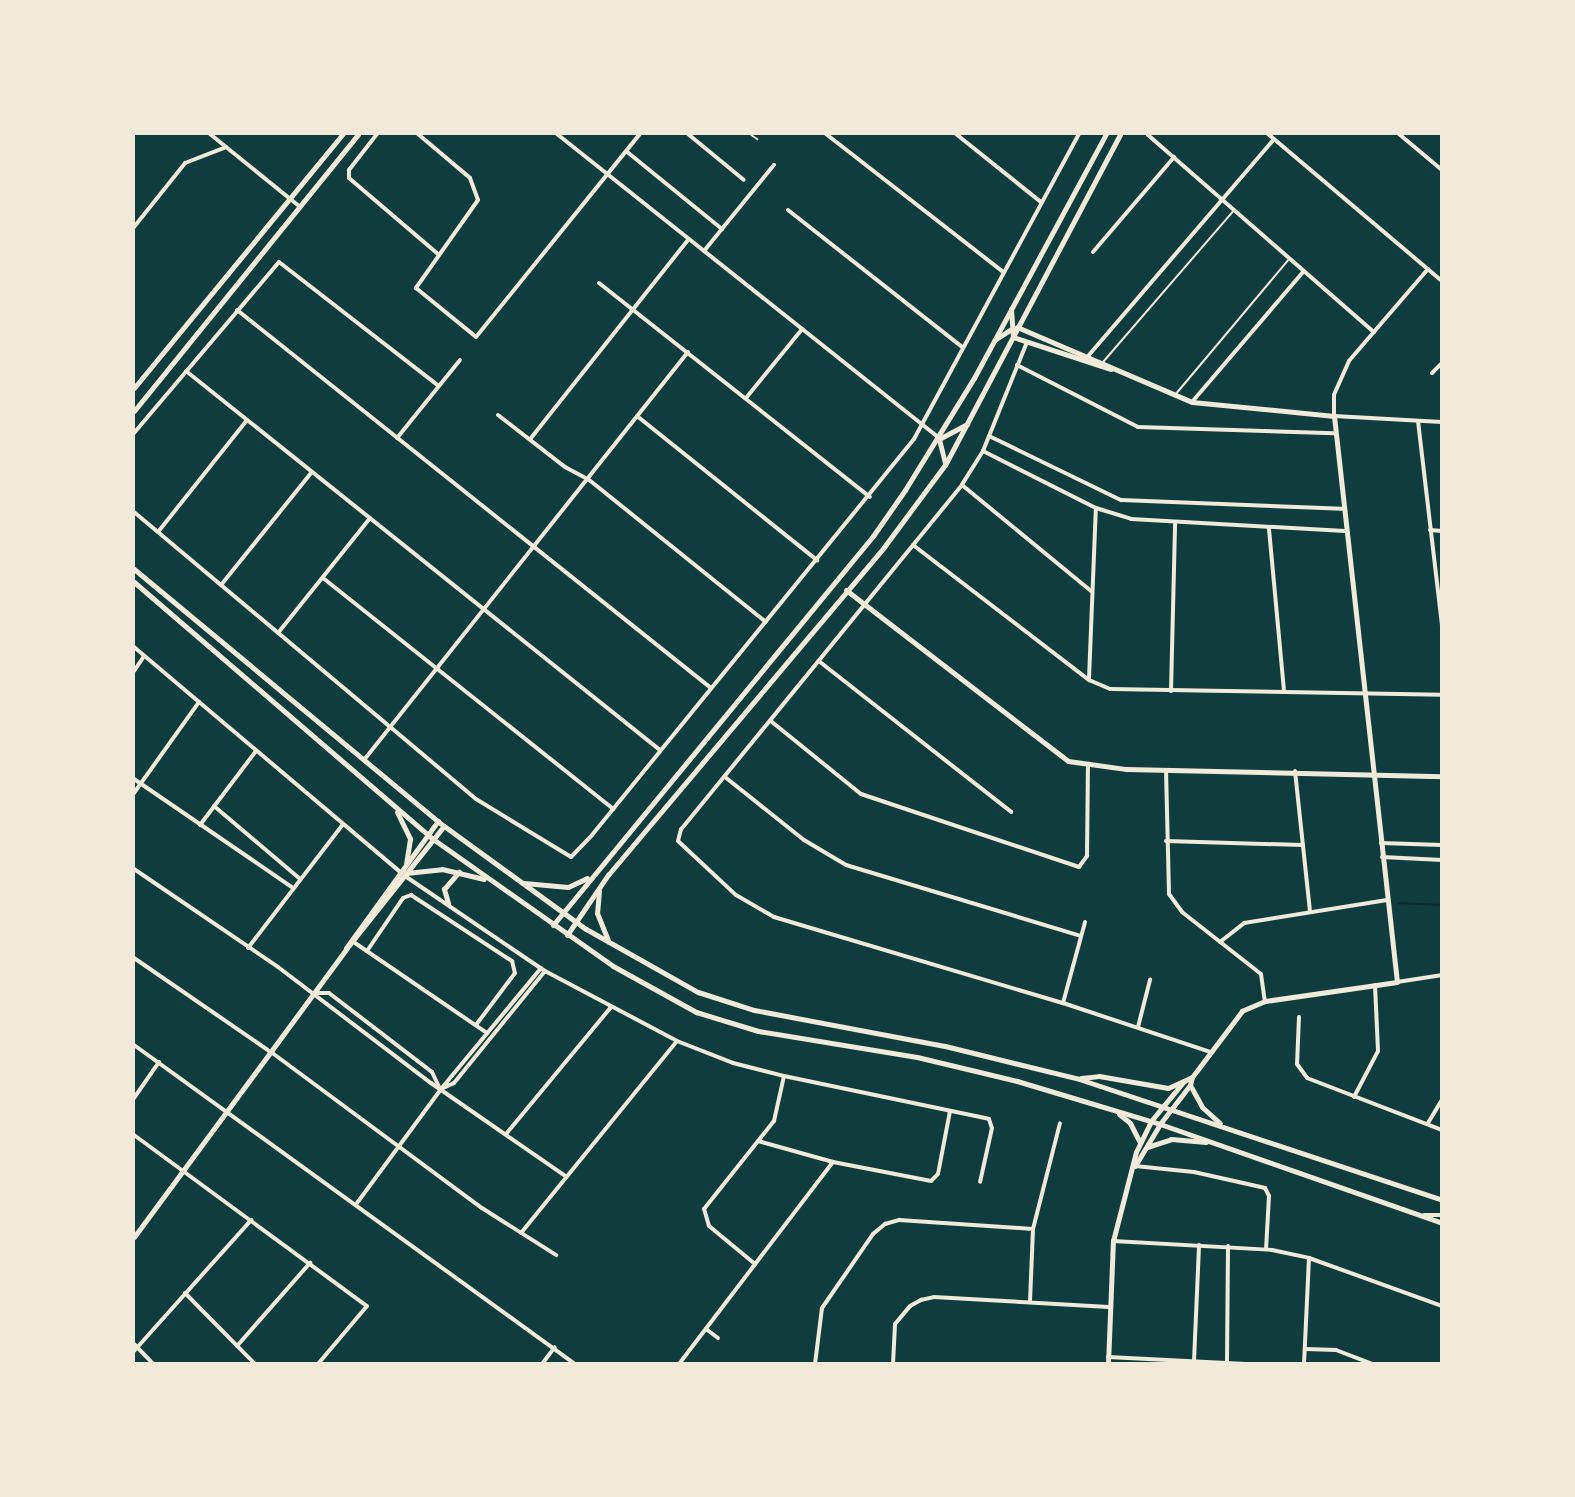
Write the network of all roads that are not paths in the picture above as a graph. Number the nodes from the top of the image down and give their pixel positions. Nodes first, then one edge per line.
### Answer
1 (210, 134) edge
2 (343, 134) edge
3 (358, 134) edge
4 (376, 134) edge
5 (418, 134) edge
6 (557, 134) edge
7 (640, 134) edge
8 (688, 134) edge
9 (750, 134) edge
10 (826, 134) edge
11 (956, 134) edge
12 (1079, 134) edge
13 (1106, 134) edge
14 (1120, 134) edge
15 (1268, 134) edge
16 (1399, 134) edge
17 (1148, 135) edge
18 (757, 139) dead end
19 (1274, 139) junction
20 (226, 147) junction
21 (626, 151) junction
22 (1173, 157) junction
23 (774, 165) dead end
24 (1442, 170) edge
25 (607, 173) junction
26 (744, 180) dead end
27 (291, 200) junction
28 (1223, 200) junction
29 (1041, 202) junction
30 (299, 206) junction
31 (788, 210) dead end
32 (1234, 210) junction
33 (134, 227) edge
34 (722, 229) junction
35 (689, 239) junction
36 (704, 251) junction
37 (1093, 252) dead end
38 (438, 254) junction
39 (1290, 259) junction
40 (1428, 269) junction
41 (1304, 271) junction
42 (1003, 272) junction
43 (1442, 280) edge
44 (599, 283) dead end
45 (1012, 303) junction
46 (634, 309) junction
47 (237, 310) junction
48 (1017, 327) junction
49 (1010, 328) junction
50 (802, 329) junction
51 (1374, 332) junction
52 (1013, 337) junction
53 (993, 341) junction
54 (1027, 342) junction
55 (962, 347) junction
56 (688, 352) junction
57 (1089, 355) junction
58 (460, 360) dead end
59 (1103, 362) junction
60 (1442, 363) edge
61 (1017, 365) junction
62 (1115, 369) junction
63 (186, 371) junction
64 (1432, 373) dead end
65 (439, 386) junction
66 (134, 388) edge
67 (1175, 394) junction
68 (746, 398) junction
69 (1192, 402) junction
70 (134, 411) edge
71 (498, 415) dead end
72 (637, 416) junction
73 (1334, 416) junction
74 (247, 420) junction
75 (970, 421) junction
76 (1418, 421) junction
77 (1442, 422) edge
78 (922, 425) junction
79 (134, 433) edge
80 (1334, 433) junction
81 (989, 436) junction
82 (397, 438) junction
83 (530, 438) junction
84 (939, 439) junction
85 (982, 451) junction
86 (945, 465) junction
87 (312, 472) junction
88 (588, 479) junction
89 (962, 485) junction
90 (870, 497) junction
91 (1096, 508) junction
92 (1342, 509) junction
93 (134, 512) edge
94 (370, 518) junction
95 (1175, 523) junction
96 (1269, 529) junction
97 (1430, 530) junction
98 (1345, 531) junction
99 (1442, 531) edge
100 (158, 532) junction
101 (913, 545) junction
102 (534, 547) junction
103 (817, 560) junction
104 (134, 569) edge
105 (323, 578) junction
106 (134, 582) edge
107 (221, 585) junction
108 (846, 590) junction
109 (1091, 591) junction
110 (864, 604) junction
111 (484, 609) junction
112 (1441, 612) edge
113 (766, 622) junction
114 (1442, 625) edge
115 (278, 633) junction
116 (134, 647) edge
117 (144, 656) junction
118 (820, 662) junction
119 (436, 669) junction
120 (134, 671) edge
121 (1089, 680) junction
122 (711, 688) junction
123 (1171, 691) junction
124 (1284, 691) junction
125 (1364, 694) junction
126 (1442, 695) edge
127 (199, 702) junction
128 (772, 722) junction
129 (390, 727) junction
130 (660, 750) junction
131 (256, 751) junction
132 (363, 760) junction
133 (1088, 766) junction
134 (1166, 769) junction
135 (1294, 770) junction
136 (1372, 772) junction
137 (1442, 776) edge
138 (725, 777) junction
139 (134, 779) edge
140 (140, 783) junction
141 (134, 793) edge
142 (392, 805) junction
143 (214, 806) junction
144 (613, 809) junction
145 (1011, 812) dead end
146 (438, 821) junction
147 (343, 824) junction
148 (200, 825) junction
149 (444, 826) junction
150 (427, 834) junction
151 (433, 839) junction
152 (1166, 841) junction
153 (1380, 843) junction
154 (1303, 845) junction
155 (1442, 845) edge
156 (1382, 857) junction
157 (1442, 860) edge
158 (406, 863) junction
159 (134, 869) edge
160 (459, 872) junction
161 (403, 873) junction
162 (593, 874) junction
163 (300, 879) junction
164 (489, 880) junction
165 (522, 883) junction
166 (600, 887) junction
167 (293, 888) junction
168 (1387, 900) junction
169 (448, 903) junction
170 (1310, 911) junction
171 (562, 912) junction
172 (575, 922) junction
173 (1085, 922) dead end
174 (553, 925) junction
175 (567, 935) junction
176 (1081, 936) junction
177 (1220, 942) junction
178 (355, 943) junction
179 (611, 945) junction
180 (248, 948) junction
181 (346, 950) junction
182 (367, 951) junction
183 (134, 958) edge
184 (543, 969) junction
185 (1442, 975) edge
186 (1150, 980) dead end
187 (1397, 982) junction
188 (1375, 984) junction
189 (314, 993) junction
190 (1265, 1001) junction
191 (1064, 1003) junction
192 (611, 1007) junction
193 (1299, 1017) dead end
194 (476, 1025) junction
195 (1138, 1027) junction
196 (487, 1033) junction
197 (677, 1041) junction
198 (134, 1045) edge
199 (271, 1052) junction
200 (1209, 1052) junction
201 (159, 1062) junction
202 (784, 1076) junction
203 (1192, 1077) junction
204 (1079, 1079) junction
205 (1184, 1081) junction
206 (1190, 1085) junction
207 (441, 1089) junction
208 (1354, 1097) junction
209 (134, 1098) edge
210 (1442, 1100) edge
211 (1163, 1106) junction
212 (1171, 1108) junction
213 (227, 1111) junction
214 (950, 1111) junction
215 (1115, 1111) junction
216 (1151, 1122) junction
217 (1060, 1123) dead end
218 (1428, 1123) junction
219 (1160, 1124) junction
220 (1221, 1125) junction
221 (1442, 1130) edge
222 (506, 1134) junction
223 (134, 1135) edge
224 (758, 1141) junction
225 (1210, 1142) junction
226 (1140, 1143) junction
227 (398, 1147) junction
228 (1147, 1148) junction
229 (833, 1162) junction
230 (1135, 1166) junction
231 (184, 1170) junction
232 (567, 1176) junction
233 (980, 1182) dead end
234 (1442, 1200) edge
235 (357, 1203) junction
236 (1442, 1215) edge
237 (1421, 1216) junction
238 (251, 1220) junction
239 (1442, 1223) edge
240 (1033, 1229) junction
241 (521, 1234) junction
242 (134, 1237) edge
243 (1113, 1241) junction
244 (1199, 1245) junction
245 (1228, 1246) junction
246 (1266, 1249) junction
247 (556, 1255) dead end
248 (1309, 1258) junction
249 (310, 1263) junction
250 (755, 1264) junction
251 (186, 1293) junction
252 (1030, 1301) junction
253 (1442, 1306) edge
254 (1109, 1307) junction
255 (706, 1329) junction
256 (718, 1338) dead end
257 (237, 1346) junction
258 (134, 1347) edge
259 (555, 1347) junction
260 (1306, 1349) junction
261 (1108, 1360) edge
262 (1194, 1361) junction
263 (1174, 1362) edge
264 (1227, 1362) edge
265 (153, 1364) edge
266 (255, 1364) edge
267 (318, 1364) edge
268 (543, 1364) edge
269 (575, 1364) edge
270 (680, 1364) edge
271 (815, 1364) edge
272 (893, 1364) edge
273 (1246, 1364) edge
274 (1304, 1364) edge
275 (1373, 1364) edge

1 - 20 street
2 - 27 main road
3 - 30 main road
4 - 38 street
5 - 38 street
6 - 25 street
7 - 21 street
8 - 26 street
9 - 18 lane
10 - 42 street
11 - 29 street
12 - 29 street
13 - 45 main road
14 - 48 main road
15 - 19 street
16 - 24 street
17 - 22 street
19 - 28 street
19 - 40 street
20 - 27 street
20 - 33 street
21 - 25 street
21 - 34 street
22 - 28 street
22 - 37 street
23 - 34 street
25 - 35 street
25 - 38 street
27 - 30 street
27 - 66 main road
28 - 32 street
28 - 57 street
29 - 42 street
30 - 70 main road
31 - 55 street
32 - 39 street
32 - 59 lane
34 - 36 street
35 - 36 street
35 - 46 street
36 - 50 street
39 - 41 street
39 - 67 lane
40 - 43 street
40 - 51 street
41 - 51 street
41 - 69 street
42 - 55 street
44 - 46 street
45 - 49 main road
45 - 53 main road
46 - 56 street
46 - 83 street
47 - 63 street
47 - 65 street
47 - 82 street
48 - 49 main road
48 - 52 main road
48 - 57 main road
49 - 52 main road
49 - 53 main road
50 - 68 street
50 - 78 street
51 - 73 street
52 - 54 main road
52 - 75 main road
53 - 84 main road
54 - 61 street
54 - 62 main road
55 - 78 street
56 - 68 street
56 - 72 street
57 - 59 main road
58 - 65 street
59 - 62 main road
60 - 64 street
61 - 80 street
61 - 81 street
62 - 67 main road
63 - 74 street
63 - 79 street
65 - 82 street
67 - 69 main road
68 - 90 street
69 - 73 main road
71 - 83 street
72 - 88 street
72 - 103 street
73 - 76 street
73 - 80 main road
74 - 87 street
74 - 100 street
75 - 84 main road
75 - 86 main road
76 - 77 street
76 - 97 street
78 - 84 street
78 - 90 street
80 - 92 main road
81 - 85 street
81 - 92 street
82 - 102 street
83 - 88 street
84 - 86 main road
84 - 162 main road
85 - 89 street
85 - 91 street
86 - 108 main road
87 - 94 street
87 - 107 street
88 - 102 street
88 - 113 street
89 - 101 street
89 - 109 street
90 - 103 street
91 - 95 street
91 - 109 street
92 - 98 main road
93 - 100 street
94 - 105 street
94 - 111 street
95 - 96 street
95 - 123 street
96 - 98 street
96 - 124 street
97 - 99 street
97 - 112 street
98 - 125 main road
100 - 107 street
101 - 110 street
101 - 121 street
102 - 111 street
102 - 122 street
103 - 113 street
104 - 132 main road
105 - 115 street
105 - 119 street
106 - 142 main road
107 - 115 street
108 - 110 main road
108 - 166 main road
109 - 121 street
110 - 118 street
110 - 133 main road
111 - 119 street
111 - 130 street
112 - 114 street
113 - 122 street
115 - 129 street
116 - 117 street
117 - 120 street
117 - 127 street
118 - 128 street
118 - 145 street
119 - 129 street
119 - 144 street
121 - 123 street
122 - 130 street
123 - 124 street
124 - 125 street
125 - 126 street
125 - 136 main road
127 - 131 street
127 - 140 street
128 - 133 street
128 - 138 street
129 - 132 street
129 - 144 street
130 - 144 street
131 - 143 street
131 - 147 street
132 - 146 main road
133 - 134 main road
134 - 135 main road
134 - 152 street
135 - 136 main road
135 - 154 street
136 - 137 main road
136 - 153 main road
138 - 176 street
138 - 191 street
139 - 140 street
140 - 141 street
140 - 148 street
142 - 150 main road
142 - 158 main road
143 - 148 street
143 - 163 street
146 - 149 main road
146 - 150 main road
147 - 161 street
147 - 163 street
148 - 167 street
149 - 151 main road
149 - 165 main road
150 - 151 main road
150 - 158 main road
151 - 161 main road
151 - 164 main road
152 - 154 street
152 - 177 street
153 - 155 street
153 - 156 main road
154 - 170 street
156 - 157 street
156 - 168 main road
158 - 161 main road
159 - 180 street
160 - 161 main road
160 - 164 main road
160 - 169 main road
161 - 169 street
161 - 178 main road
161 - 181 main road
162 - 165 main road
162 - 171 main road
163 - 167 street
164 - 174 main road
165 - 171 main road
166 - 172 main road
166 - 179 main road
167 - 180 street
168 - 170 street
168 - 187 main road
169 - 184 street
170 - 177 street
171 - 172 main road
171 - 174 main road
172 - 175 main road
172 - 179 main road
173 - 176 street
174 - 175 main road
175 - 215 main road
176 - 191 street
177 - 190 street
178 - 181 main road
178 - 182 street
179 - 204 main road
180 - 189 street
181 - 189 main road
182 - 194 street
182 - 194 street
183 - 199 street
184 - 192 street
184 - 196 street
184 - 207 street
185 - 187 street
186 - 195 street
187 - 188 main road
188 - 190 main road
188 - 208 street
189 - 199 main road
189 - 207 street
189 - 207 street
190 - 200 main road
191 - 195 street
192 - 197 street
192 - 222 street
193 - 208 street
194 - 196 street
195 - 200 street
196 - 207 street
197 - 202 street
197 - 232 street
198 - 201 street
199 - 213 main road
199 - 227 street
200 - 203 main road
201 - 209 street
201 - 213 street
202 - 214 street
202 - 224 street
203 - 205 main road
203 - 206 main road
204 - 205 main road
204 - 211 main road
205 - 211 main road
206 - 212 main road
206 - 220 main road
207 - 222 street
207 - 227 street
208 - 218 street
210 - 218 street
211 - 212 main road
211 - 216 main road
212 - 219 main road
212 - 220 main road
213 - 231 main road
213 - 235 street
214 - 229 street
214 - 233 street
215 - 216 main road
215 - 226 main road
216 - 219 main road
216 - 226 main road
217 - 240 street
218 - 221 street
219 - 225 main road
219 - 228 main road
220 - 234 main road
222 - 232 street
223 - 231 street
224 - 229 street
224 - 250 street
225 - 228 main road
225 - 237 main road
226 - 230 main road
227 - 235 street
227 - 241 street
228 - 230 main road
229 - 250 street
230 - 243 main road
230 - 246 street
231 - 238 street
231 - 242 main road
232 - 241 street
235 - 259 street
236 - 237 street
237 - 239 main road
238 - 249 street
238 - 251 street
240 - 252 street
240 - 271 street
241 - 247 street
243 - 244 street
243 - 254 main road
244 - 245 street
244 - 262 street
245 - 246 street
245 - 264 street
246 - 248 street
248 - 253 street
248 - 260 street
249 - 257 street
249 - 267 street
250 - 255 street
251 - 257 street
251 - 258 street
252 - 254 street
252 - 272 street
254 - 261 main road
255 - 256 street
255 - 270 street
257 - 266 street
258 - 265 street
259 - 268 street
259 - 269 street
260 - 274 street
260 - 275 street
261 - 263 street
262 - 263 street
262 - 264 street
264 - 273 street

